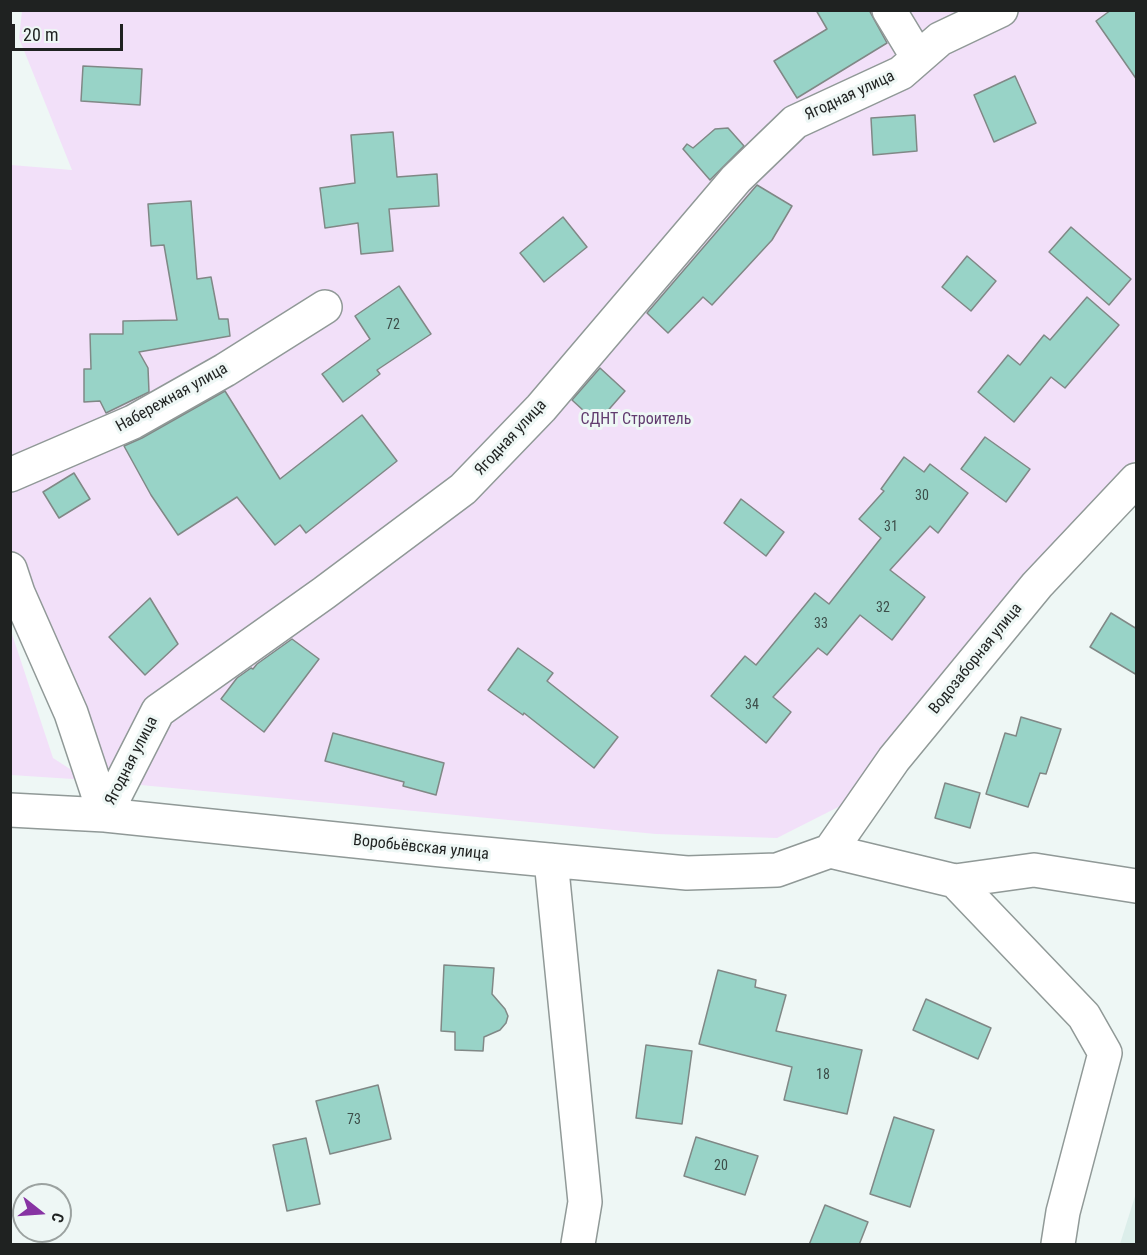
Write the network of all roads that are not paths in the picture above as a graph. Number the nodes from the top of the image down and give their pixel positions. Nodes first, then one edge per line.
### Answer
1 (889, 10) edge
2 (1001, 10) edge
3 (918, 58) junction
4 (325, 307) dead end
5 (10, 475) edge
6 (1137, 480) edge
7 (10, 569) edge
8 (10, 810) edge
9 (105, 815) junction
10 (830, 851) junction
11 (551, 860) junction
12 (955, 880) junction
13 (1137, 886) edge
14 (578, 1245) edge
15 (1058, 1245) edge

1 - 3 street
2 - 3 street, Ягодная улица
3 - 9 street, Ягодная улица
4 - 5 street, Набережная улица
6 - 10 street, Водозаборная улица
7 - 9 street
8 - 9 street, Воробьёвская улица
9 - 11 street, Воробьёвская улица
10 - 11 street, Воробьёвская улица
10 - 12 street
11 - 14 street
12 - 13 street
12 - 15 street

